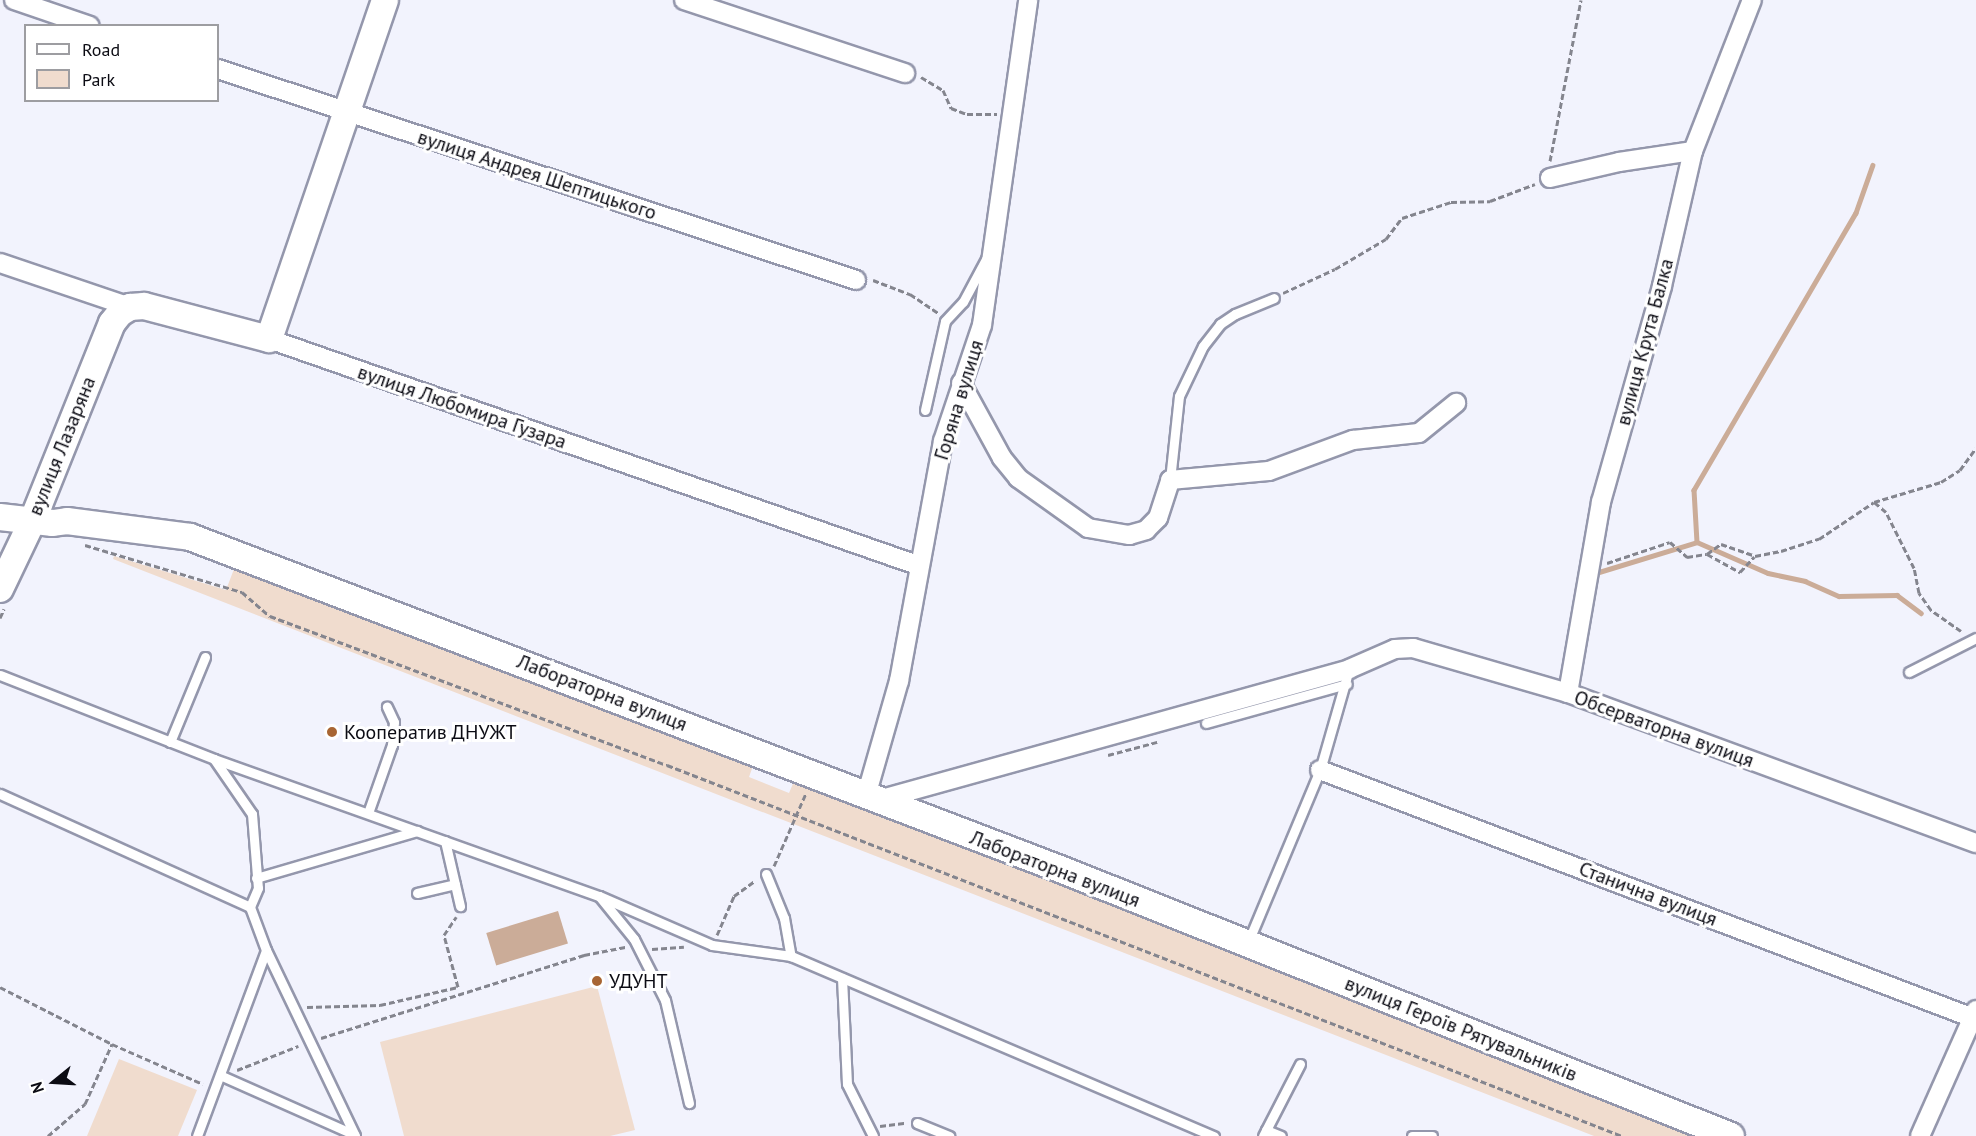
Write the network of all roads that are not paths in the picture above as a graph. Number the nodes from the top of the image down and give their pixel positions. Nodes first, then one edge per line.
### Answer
1 (14, 0) edge
2 (385, 0) edge
3 (684, 0) edge
4 (1028, 0) edge
5 (1752, 0) edge
6 (84, 24) edge
7 (219, 69) edge
8 (905, 73) road end
9 (347, 112) junction
10 (1693, 151) junction
11 (1550, 178) road end
12 (991, 250) junction
13 (0, 263) edge
14 (856, 280) road end
15 (1274, 298) road end
16 (130, 307) junction
17 (269, 339) junction
18 (961, 383) junction
19 (1456, 403) dead end
20 (925, 410) dead end
21 (1170, 480) junction
22 (0, 517) edge
23 (32, 522) junction
24 (920, 566) junction
25 (0, 589) edge
26 (1972, 635) edge
27 (205, 657) dead end
28 (1909, 672) dead end
29 (0, 675) edge
30 (1348, 676) junction
31 (1568, 693) junction
32 (387, 707) dead end
33 (1206, 723) dead end
34 (170, 742) junction
35 (214, 759) junction
36 (1320, 770) junction
37 (0, 794) edge
38 (872, 798) junction
39 (368, 813) junction
40 (417, 831) junction
41 (445, 841) junction
42 (1976, 843) edge
43 (766, 874) road end
44 (256, 878) junction
45 (455, 884) junction
46 (417, 893) dead end
47 (599, 896) junction
48 (460, 906) road end
49 (250, 907) junction
50 (1191, 922) joint
51 (1247, 944) junction
52 (266, 950) junction
53 (791, 956) junction
54 (842, 978) junction
55 (1975, 1016) edge
56 (1300, 1064) dead end
57 (222, 1076) junction
58 (689, 1103) dead end
59 (917, 1123) road end
60 (1265, 1133) edge
61 (1921, 1133) edge
62 (197, 1136) edge
63 (355, 1136) edge
64 (873, 1136) edge
65 (949, 1136) edge
66 (1214, 1136) edge
67 (1281, 1136) edge
68 (1412, 1136) edge
69 (1431, 1136) edge
70 (1731, 1136) edge

1 - 6 street
2 - 9 main road
3 - 8 street
4 - 12 street, Горяна вулиця
5 - 10 street, вулиця Крута Балка
7 - 9 street, вулиця Андрея Шептицького
9 - 14 street, вулиця Андрея Шептицького
9 - 17 main road
10 - 11 street
10 - 31 street, вулиця Крута Балка
12 - 18 street, Горяна вулиця
12 - 20 lane
13 - 16 street, вулиця Любомира Гузара
15 - 21 lane
16 - 17 main road, вулиця Любомира Гузара
16 - 23 main road, вулиця Лазаряна
17 - 24 street, вулиця Любомира Гузара
18 - 21 street
18 - 24 street, Горяна вулиця
19 - 21 street
22 - 23 main road, Лабораторна вулиця
23 - 25 main road, вулиця Лазаряна
23 - 38 main road, Лабораторна вулиця
24 - 38 street, Горяна вулиця
26 - 28 lane
27 - 34 lane
29 - 34 lane
30 - 31 street, Обсерваторна вулиця
30 - 33 lane
30 - 36 lane
30 - 38 street
31 - 42 street, Обсерваторна вулиця
32 - 39 lane
34 - 35 lane
35 - 39 lane
35 - 44 lane
36 - 51 lane
36 - 55 street, Станична вулиця
37 - 49 lane
38 - 50 main road, Лабораторна вулиця
39 - 40 lane
40 - 41 lane
40 - 44 lane
41 - 45 lane
41 - 47 lane
43 - 53 lane
44 - 49 lane
45 - 46 lane
45 - 48 lane
47 - 53 lane
47 - 58 lane
49 - 52 lane
50 - 51 main road, вулиця Героїв Рятувальників
51 - 70 main road, вулиця Героїв Рятувальників
52 - 57 lane
52 - 63 lane
53 - 54 lane
54 - 64 lane
54 - 66 lane
55 - 61 street
56 - 60 lane
57 - 62 lane
57 - 63 lane
59 - 65 lane
60 - 67 lane
68 - 69 lane

